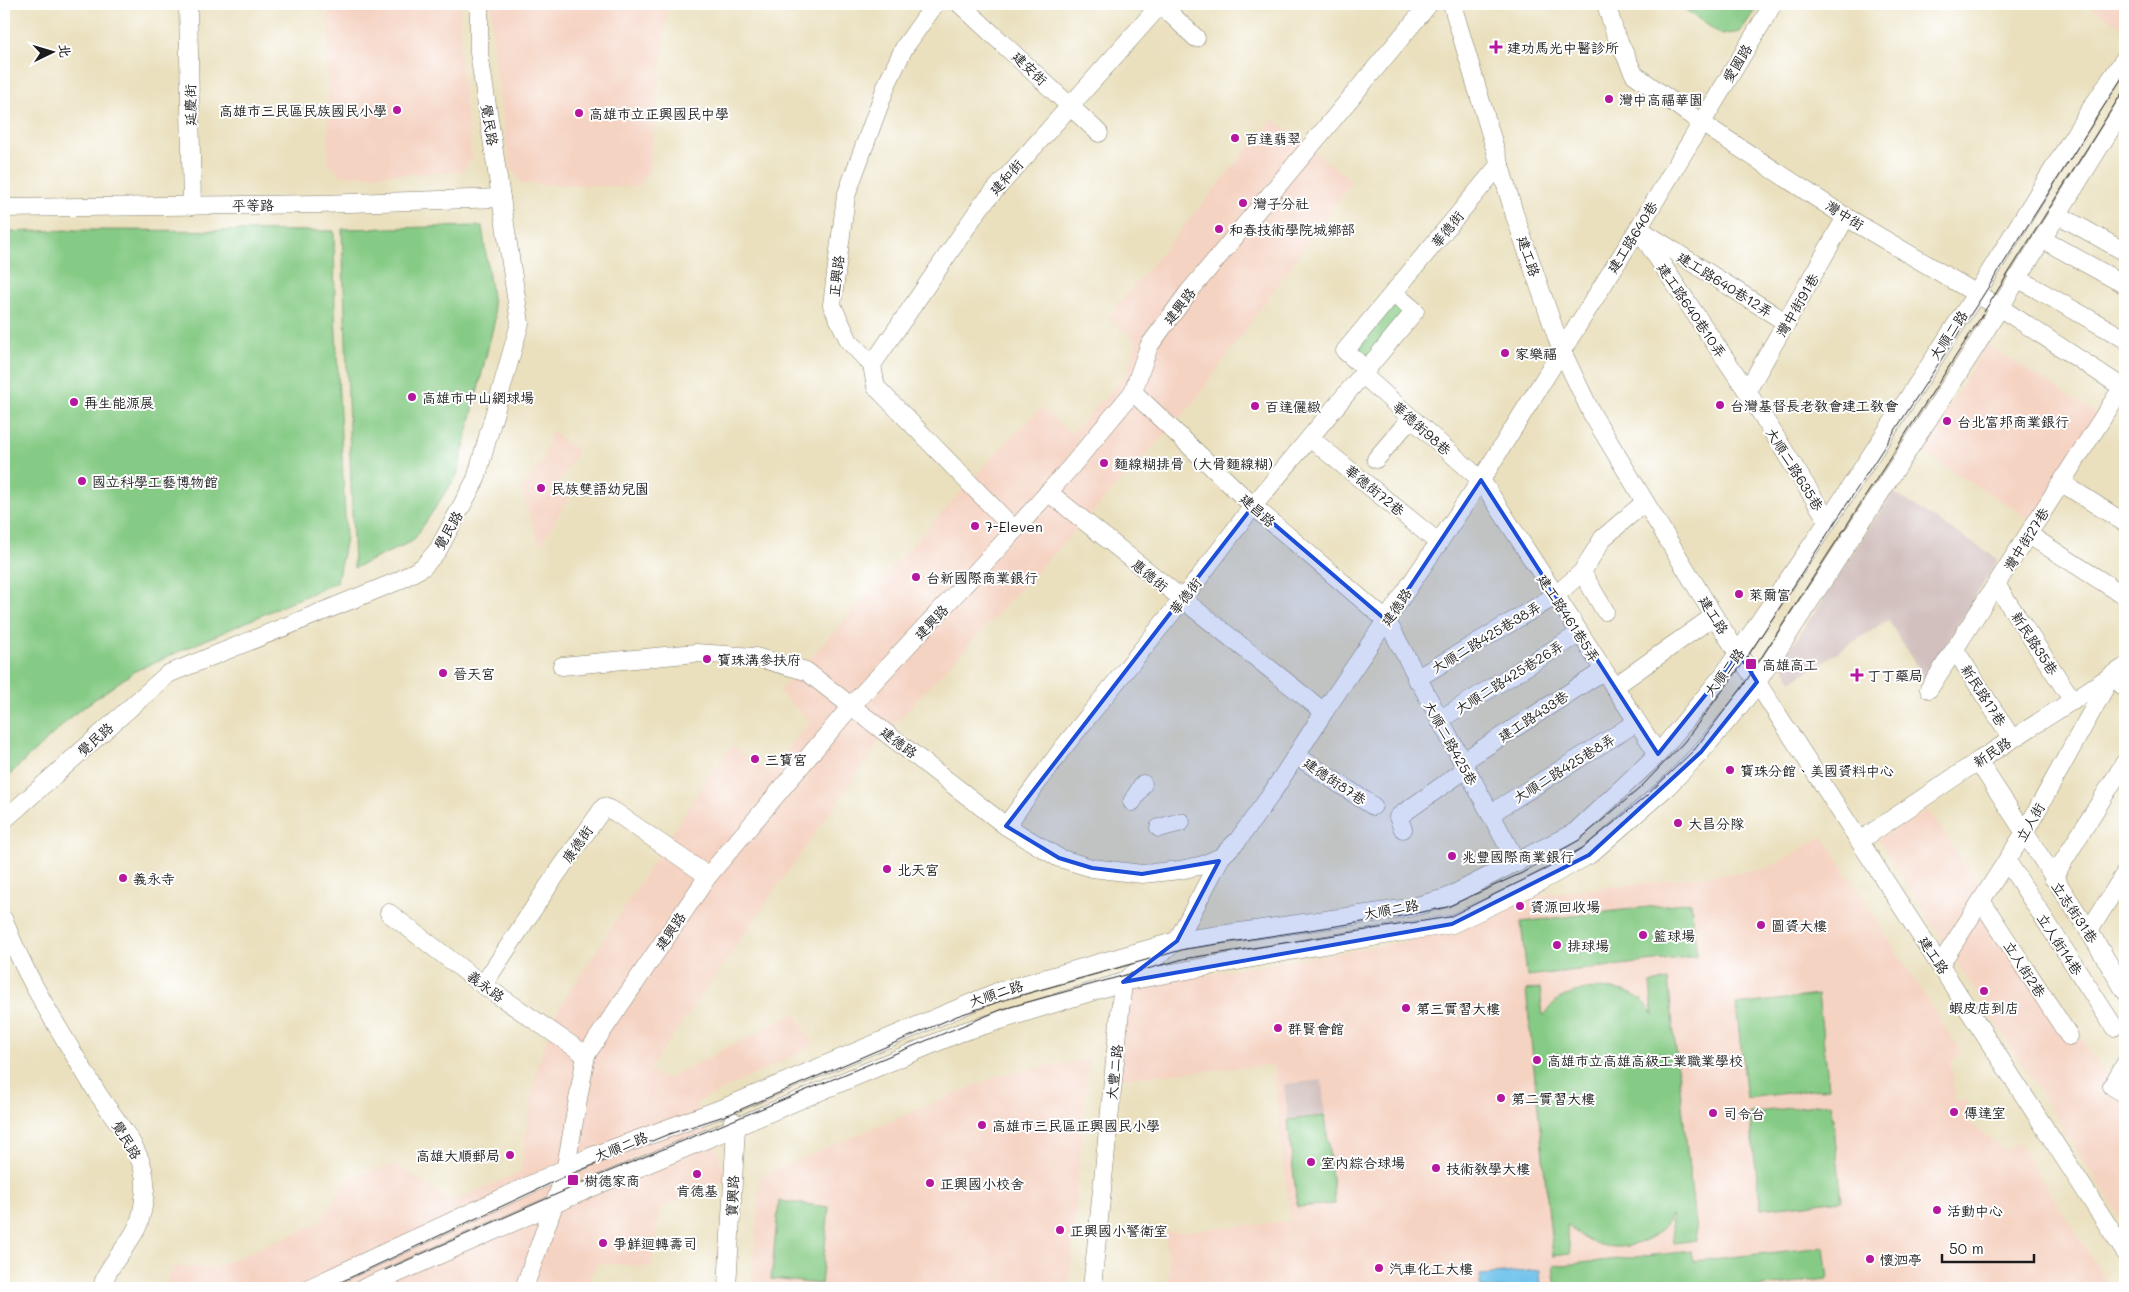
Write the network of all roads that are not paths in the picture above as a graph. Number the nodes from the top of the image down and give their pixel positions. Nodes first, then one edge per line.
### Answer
1 (188, 4) edge
2 (479, 4) edge
3 (935, 4) edge
4 (960, 4) edge
5 (1161, 4) edge
6 (1429, 4) edge
7 (1452, 4) edge
8 (1606, 4) edge
9 (1773, 4) edge
10 (1196, 38) dead end
11 (2125, 58) edge
12 (1070, 105) junction
13 (2125, 106) edge
14 (1700, 122) junction
15 (1099, 133) dead end
16 (1500, 164) junction
17 (501, 198) junction
18 (192, 206) junction
19 (4, 208) edge
20 (2057, 214) junction
21 (1846, 217) junction
22 (1638, 229) junction
23 (2042, 239) junction
24 (2125, 252) edge
25 (2017, 278) junction
26 (2125, 286) edge
27 (1394, 293) junction
28 (1976, 294) junction
29 (1999, 307) junction
30 (1787, 322) junction
31 (2125, 339) edge
32 (1561, 349) junction
33 (872, 366) junction
34 (1365, 372) junction
35 (2124, 386) edge
36 (1746, 391) junction
37 (1133, 392) junction
38 (1411, 418) junction
39 (1310, 438) junction
40 (1376, 459) dead end
41 (1481, 480) junction
42 (2062, 483) junction
43 (1048, 492) junction
44 (1645, 502) junction
45 (1253, 506) junction
46 (1828, 521) junction
47 (2125, 523) edge
48 (1015, 530) junction
49 (2029, 535) junction
50 (1439, 543) junction
51 (1582, 572) junction
52 (1997, 586) junction
53 (1555, 596) junction
54 (2125, 596) edge
55 (1182, 600) junction
56 (1605, 611) dead end
57 (1714, 616) junction
58 (1386, 621) junction
59 (1579, 634) junction
60 (1956, 651) junction
61 (1739, 653) junction
62 (562, 666) dead end
63 (1603, 671) junction
64 (2119, 671) edge
65 (1416, 679) junction
66 (1757, 682) junction
67 (1614, 688) junction
68 (2125, 688) edge
69 (1929, 690) dead end
70 (2073, 701) junction
71 (852, 705) junction
72 (1324, 712) junction
73 (1439, 720) junction
74 (1637, 722) junction
75 (2012, 739) junction
76 (1658, 754) junction
77 (1297, 756) junction
78 (1978, 761) junction
79 (2125, 762) edge
80 (1464, 766) junction
81 (1143, 784) dead end
82 (1132, 802) dead end
83 (1373, 806) dead end
84 (1490, 814) junction
85 (4, 820) edge
86 (1181, 822) dead end
87 (1006, 826) junction
88 (1159, 828) dead end
89 (1404, 829) dead end
90 (2025, 832) junction
91 (1861, 840) junction
92 (1221, 857) junction
93 (2007, 861) junction
94 (1517, 863) junction
95 (2125, 874) edge
96 (708, 876) junction
97 (2053, 878) junction
98 (1982, 902) junction
99 (389, 913) dead end
100 (4, 920) edge
101 (2089, 930) junction
102 (1177, 941) junction
103 (1940, 965) junction
104 (1123, 982) junction
105 (483, 985) junction
106 (2124, 985) edge
107 (2114, 1028) dead end
108 (2069, 1036) dead end
109 (586, 1055) junction
110 (2125, 1064) edge
111 (2125, 1094) edge
112 (726, 1106) junction
113 (736, 1128) junction
114 (566, 1168) junction
115 (556, 1203) junction
116 (2125, 1252) edge
117 (102, 1288) edge
118 (309, 1288) edge
119 (364, 1288) edge
120 (524, 1288) edge
121 (727, 1288) edge
122 (1092, 1288) edge

1 - 18 street, 延慶街
2 - 17 street, 覺民路
3 - 33 street, 正興路
4 - 12 street, 建安街
5 - 10 street
5 - 12 street, 建和街
6 - 37 street, 建興路
7 - 16 street, 建工路
8 - 14 street, 灣中街
9 - 14 street, 愛國路
11 - 28 street, 大順二路
12 - 15 street, 建安街
12 - 33 street, 建和街
13 - 20 street, 大順二路
14 - 21 street, 灣中街
14 - 22 street, 建工路640巷
16 - 27 street, 華德街
16 - 32 street, 建工路
17 - 18 street, 平等路
17 - 85 street, 覺民路
18 - 19 street, 平等路
20 - 23 street, 大順二路
20 - 24 street
21 - 28 street, 灣中街
21 - 30 street, 灣中街91巷
22 - 30 street, 建工路640巷12弄
22 - 32 street, 建工路640巷
22 - 36 street, 建工路640巷10弄
23 - 25 street, 大順二路
23 - 26 street
25 - 29 street, 大順二路
25 - 31 street
27 - 34 street, 華德街
27 - 34 street, 華德街
28 - 29 street, 灣中街
28 - 46 street, 大順二路
29 - 35 street, 灣中街
29 - 66 street, 大順二路
30 - 36 street, 灣中街91巷
32 - 41 street, 建德路
32 - 44 street, 建工路
33 - 48 street, 正興路
34 - 38 street, 華德街98巷
34 - 39 street, 華德街
35 - 42 street, 灣中街27巷
36 - 46 street, 大順二路635巷
37 - 43 street, 建興路
37 - 45 street, 建昌路
38 - 40 street
38 - 41 street, 華德街98巷
39 - 45 street, 華德街
39 - 50 street, 華德街72巷
41 - 50 street, 建德路
41 - 53 street, 建工路461巷5弄
42 - 47 street
42 - 49 street, 灣中街27巷
43 - 48 street, 建興路
43 - 55 street, 惠德街
44 - 51 street, 大順二路425巷38弄
44 - 57 street, 建工路
45 - 55 street, 華德街
45 - 58 street, 建昌路
46 - 61 street, 大順二路
48 - 71 street, 建興路
49 - 52 street, 灣中街27巷
49 - 54 street
50 - 58 street, 建德路
51 - 53 street, 大順二路425巷38弄
51 - 56 street
52 - 60 street, 灣中街27巷
52 - 70 street, 新民路35巷
53 - 59 street, 建工路461巷5弄
53 - 65 street, 大順二路425巷38弄
55 - 72 street, 惠德街
55 - 87 street, 華德街
57 - 61 street, 建工路
57 - 67 street
58 - 65 street, 大順二路425巷
58 - 72 street, 建德路
59 - 63 street, 建工路461巷5弄
59 - 73 street, 大順二路425巷26弄
60 - 69 street, 灣中街27巷
60 - 75 street, 新民路17巷
61 - 66 street, 建工路
61 - 76 street, 大順二路
62 - 71 street, 建德路
63 - 67 street, 建工路461巷5弄
63 - 80 street, 建工路433巷
64 - 68 street
64 - 70 street, 新民路
64 - 90 street, 立人街
65 - 73 street, 大順二路425巷
66 - 91 street, 建工路
66 - 104 street, 大順二路
67 - 74 street, 建工路461巷5弄
70 - 75 street, 新民路
71 - 87 street, 建德路
71 - 96 street, 建興路
72 - 77 street, 建德路
73 - 80 street, 大順二路425巷
74 - 76 street, 建工路461巷5弄
74 - 84 street, 大順二路425巷8弄
75 - 78 street, 新民路
76 - 94 street, 大順二路
77 - 83 street, 建德街87巷
77 - 92 street, 建德路
78 - 90 street, 立志街31巷
78 - 91 street, 新民路
79 - 97 street
80 - 84 street, 大順二路425巷
80 - 89 street, 建工路433巷
81 - 82 street
84 - 94 street, 大順二路425巷
86 - 88 street
87 - 92 street, 建德路
90 - 93 street, 立人街
90 - 97 street, 立志街31巷
91 - 103 street, 建工路
92 - 102 street, 建德路
93 - 98 street, 立人街
93 - 107 street, 立人街14巷
94 - 102 street, 大順二路
95 - 101 street
96 - 105 street, 康德街
96 - 109 street, 建興路
97 - 101 street, 立志街31巷
98 - 103 street, 立人街
98 - 108 street, 立人街2巷
99 - 105 street, 義永路
100 - 117 street, 覺民路
101 - 106 street, 立志街31巷
102 - 104 street
102 - 112 street, 大順二路
103 - 116 street, 建工路
104 - 113 street, 大順二路
104 - 122 street, 大豐二路
105 - 109 street, 義永路
109 - 114 street, 建興路
110 - 111 street
112 - 113 street, 寶興路
112 - 114 street, 大順二路
113 - 115 street, 大順二路
113 - 121 street, 寶興路
114 - 115 street, 建興路
114 - 118 street, 大順二路
115 - 119 street, 大順二路
115 - 120 street, 建興路

